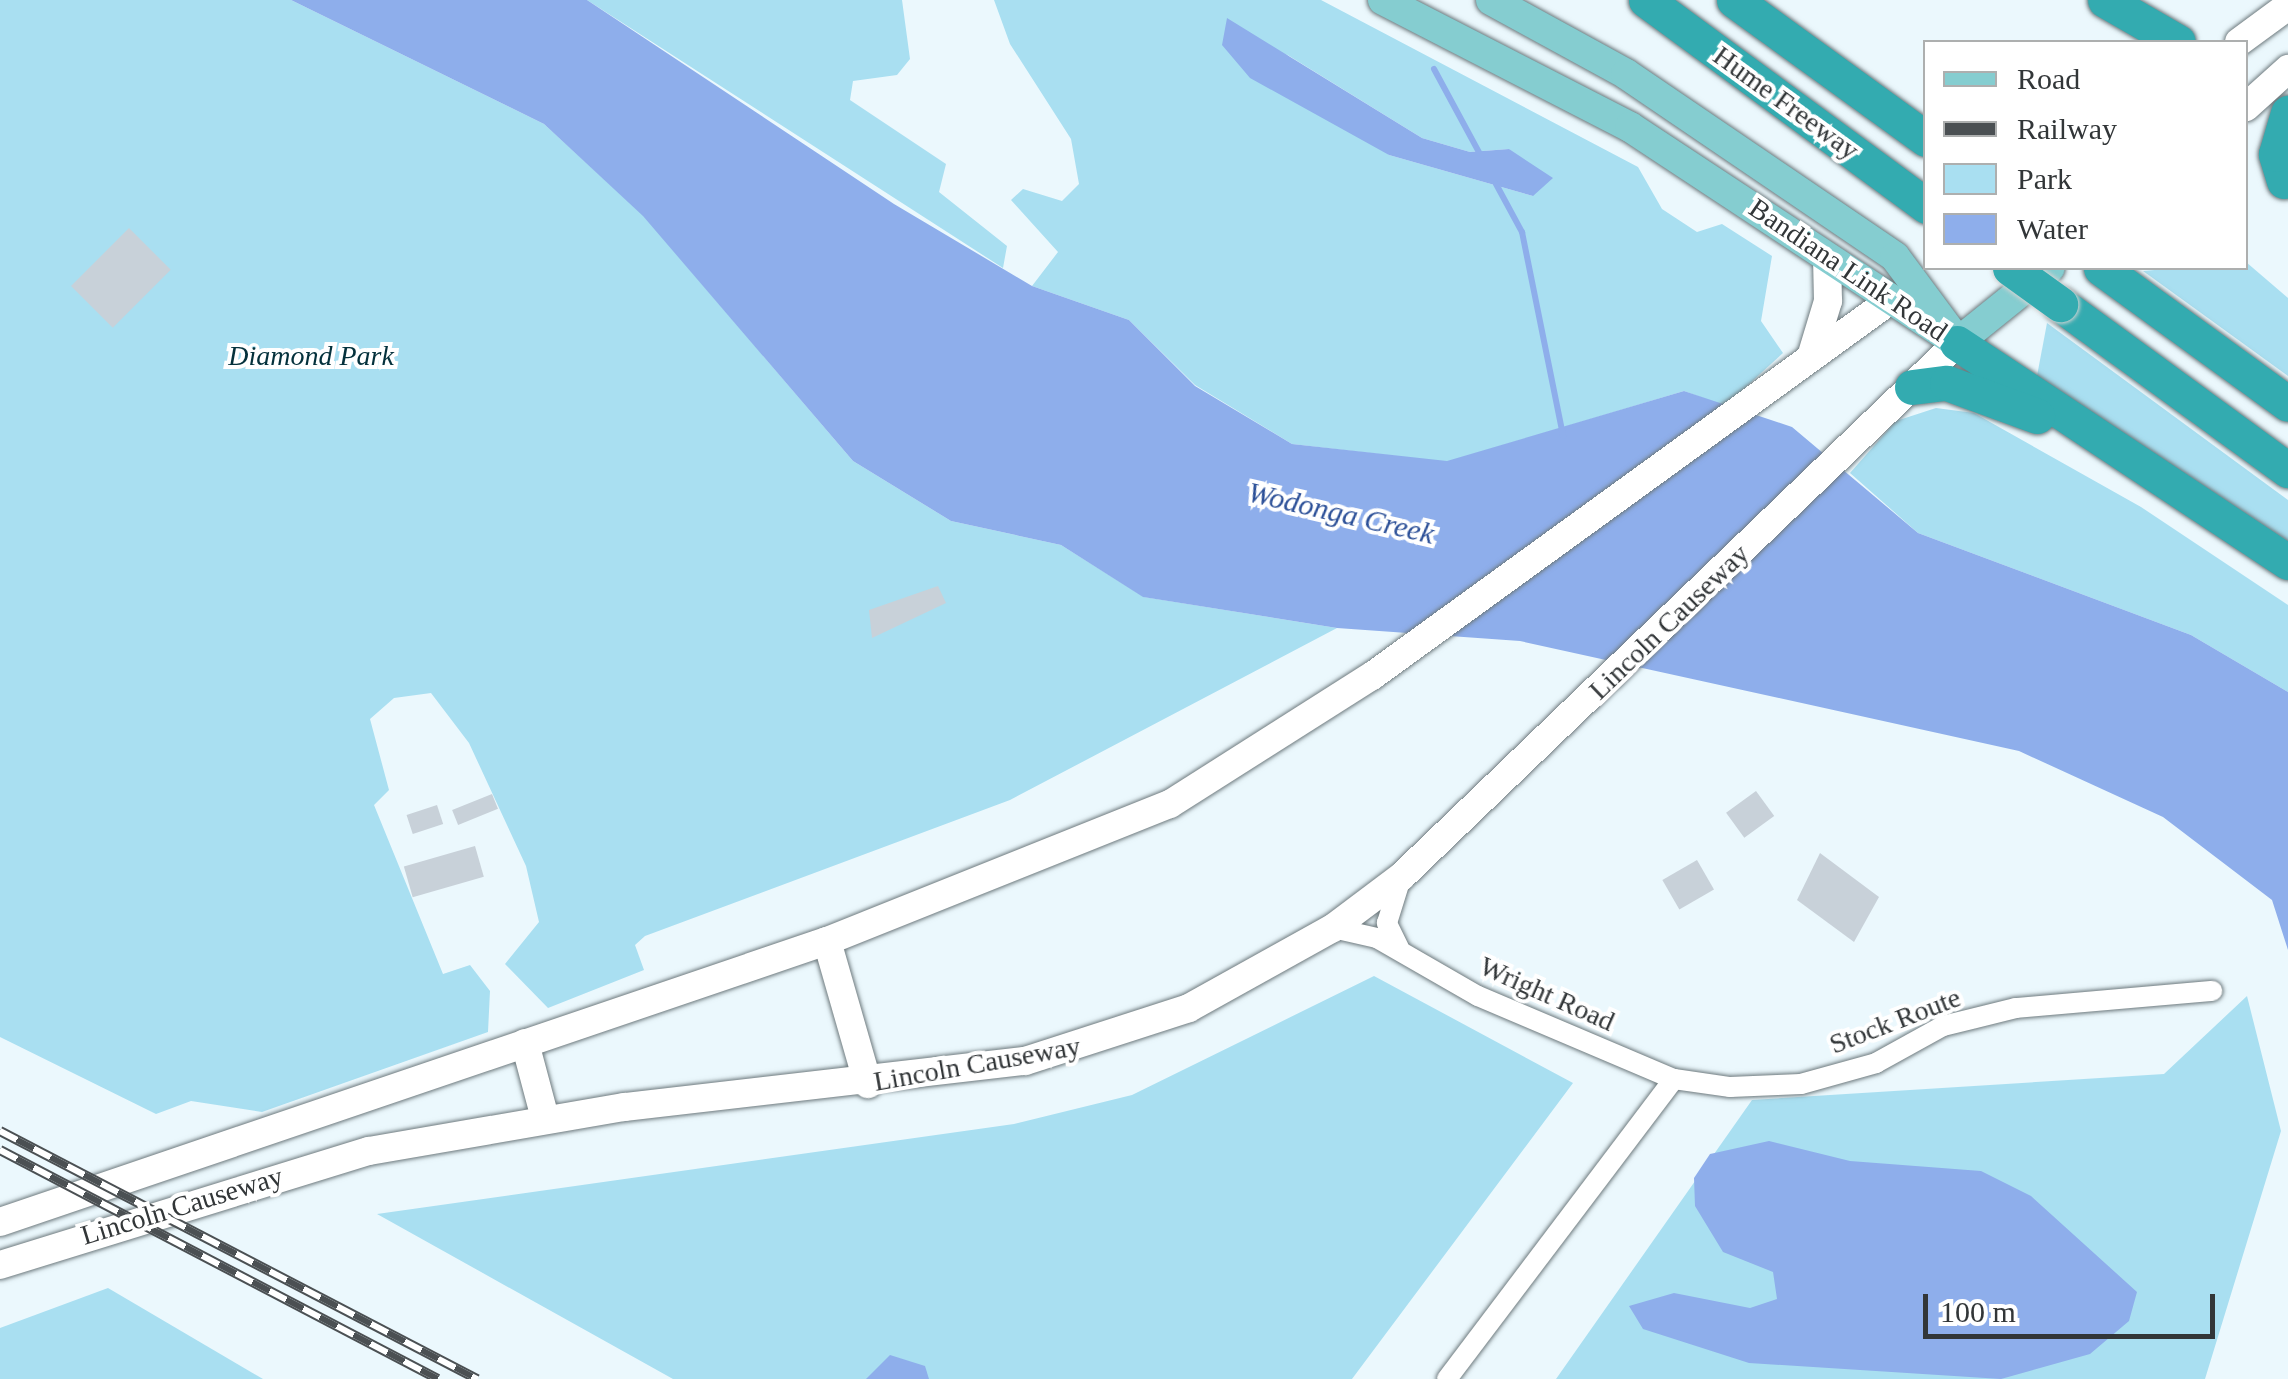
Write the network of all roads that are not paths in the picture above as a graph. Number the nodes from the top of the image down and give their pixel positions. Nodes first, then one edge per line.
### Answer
1 (1383, 0) edge
2 (1491, 0) edge
3 (1646, 0) edge
4 (1734, 0) edge
5 (2084, 0) edge
6 (2106, 0) edge
7 (2288, 6) edge
8 (2131, 40) edge
9 (2175, 40) edge
10 (2242, 40) edge
11 (2288, 69) edge
12 (2248, 105) edge
13 (2288, 113) edge
14 (1923, 137) edge
15 (2248, 146) edge
16 (2286, 183) edge
17 (1923, 204) edge
18 (1827, 257) junction
19 (2013, 270) edge
20 (2048, 270) edge
21 (2104, 270) edge
22 (1927, 274) edge
23 (1892, 299) junction
24 (1957, 343) junction
25 (1806, 361) junction
26 (1912, 387) junction
27 (2288, 404) edge
28 (2094, 438) junction
29 (2288, 470) edge
30 (2288, 562) edge
31 (1401, 877) junction
32 (1332, 928) junction
33 (826, 941) junction
34 (1400, 950) junction
35 (2212, 991) dead end
36 (524, 1043) junction
37 (1674, 1079) junction
38 (868, 1084) junction
39 (546, 1118) junction
40 (0, 1222) edge
41 (0, 1265) edge
42 (1447, 1379) edge

1 - 18 main road, Bandiana Link Road
2 - 22 main road, Bandiana Link Road
3 - 17 highway, Hume Freeway
4 - 14 highway, Hume Freeway
5 - 8 highway
6 - 9 highway
7 - 10 main road
11 - 12 main road
13 - 16 highway
15 - 16 highway
18 - 23 main road, Bandiana Link Road
18 - 25 main road
19 - 29 highway, bridge
20 - 24 main road
21 - 27 highway
22 - 23 main road, Lincoln Causeway
22 - 24 main road, Bandiana Link Road
23 - 24 main road, Bandiana Link Road
23 - 25 main road, Lincoln Causeway
24 - 26 main road, Lincoln Causeway
24 - 28 highway
25 - 33 main road, Lincoln Causeway
26 - 28 highway
26 - 31 main road, Lincoln Causeway
28 - 30 highway
31 - 32 main road, Lincoln Causeway
31 - 34 street
32 - 34 street, Wright Road
32 - 38 main road, Lincoln Causeway
33 - 36 main road, Lincoln Causeway
33 - 38 main road
34 - 37 street, Wright Road
35 - 37 street, Stock Route
36 - 39 main road
36 - 40 main road, Lincoln Causeway
37 - 42 street
38 - 39 main road, Lincoln Causeway
39 - 41 main road, Lincoln Causeway

